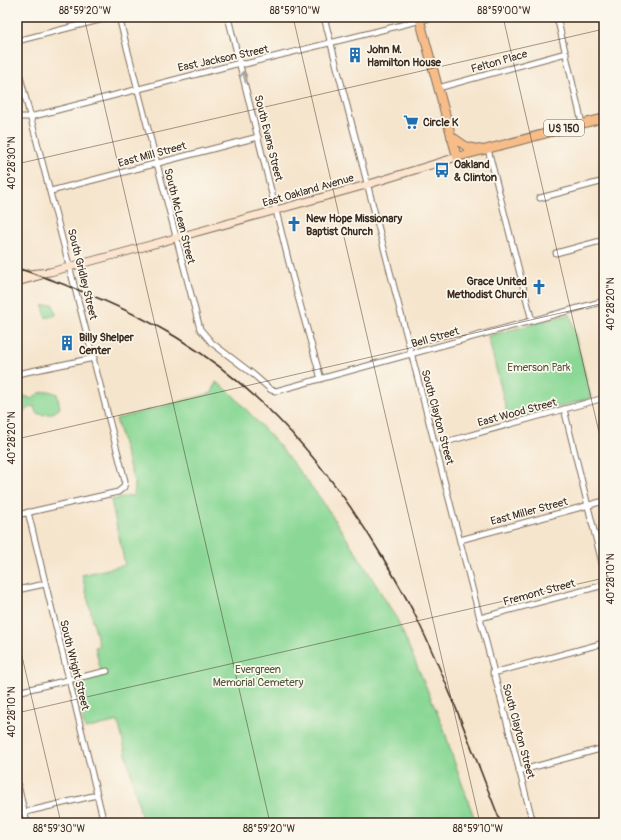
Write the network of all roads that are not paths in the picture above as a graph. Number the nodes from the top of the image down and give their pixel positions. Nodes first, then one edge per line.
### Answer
1 (111, 17) edge
2 (119, 17) edge
3 (228, 17) edge
4 (324, 17) edge
5 (434, 17) edge
6 (557, 17) edge
7 (420, 19) edge
8 (17, 41) edge
9 (331, 44) junction
10 (566, 53) junction
11 (240, 62) junction
12 (17, 65) edge
13 (438, 88) junction
14 (138, 89) junction
15 (17, 117) edge
16 (30, 117) junction
17 (604, 118) edge
18 (582, 123) junction
19 (258, 136) junction
20 (451, 136) junction
21 (487, 150) junction
22 (457, 157) junction
23 (157, 164) junction
24 (604, 181) edge
25 (366, 185) junction
26 (51, 191) junction
27 (540, 198) dead end
28 (276, 210) junction
29 (175, 238) junction
30 (604, 240) edge
31 (556, 253) dead end
32 (70, 266) junction
33 (50, 272) junction
34 (17, 275) edge
35 (17, 282) edge
36 (604, 301) edge
37 (532, 320) junction
38 (411, 354) junction
39 (94, 358) junction
40 (17, 374) edge
41 (321, 379) junction
42 (271, 390) joint
43 (604, 398) edge
44 (564, 409) junction
45 (435, 444) junction
46 (604, 500) edge
47 (588, 505) junction
48 (28, 512) junction
49 (17, 515) edge
50 (460, 540) junction
51 (604, 571) edge
52 (45, 584) junction
53 (604, 585) edge
54 (17, 590) edge
55 (480, 618) junction
56 (604, 643) edge
57 (106, 671) dead end
58 (493, 673) junction
59 (69, 680) junction
60 (17, 692) edge
61 (604, 748) edge
62 (519, 771) junction
63 (17, 781) edge
64 (97, 794) junction
65 (25, 812) junction
66 (17, 814) edge
67 (27, 823) edge
68 (104, 823) edge
69 (533, 823) edge

1 - 8 street
2 - 14 street, South McLean Street
3 - 11 street, South Evans Street
4 - 9 street, South Clayton Street
5 - 7 street, East Jackson Street
6 - 10 street
7 - 9 street, East Jackson Street
7 - 13 main road
9 - 11 street, East Jackson Street
9 - 25 street, South Clayton Street
10 - 13 street, Felton Place
10 - 18 street
11 - 14 street, East Jackson Street
19 -> 11 street, South Evans Street
12 - 16 street, South Gridley Street
13 - 20 main road
14 - 16 street, East Jackson Street
14 - 23 street, South McLean Street
15 - 16 street, East Jackson Street
16 - 26 street, South Gridley Street
17 - 18 main road, East Oakland Avenue / US 150
18 - 21 main road, East Oakland Avenue / US 150
19 - 23 street, East Mill Street
19 - 28 street, South Evans Street
20 - 21 main road
20 - 22 main road
21 - 22 main road, East Oakland Avenue / US 150
21 - 37 street
22 - 25 main road, East Oakland Avenue
23 - 26 street, East Mill Street
23 - 29 street, South McLean Street
24 - 27 street
25 - 28 main road, East Oakland Avenue
25 - 38 street, South Clayton Street
26 - 32 street, South Gridley Street
28 - 29 main road, East Oakland Avenue
28 - 41 street, South Evans Street
29 - 32 main road, East Oakland Avenue
29 - 42 street, South McLean Street
30 - 31 street
32 - 33 main road, East Oakland Avenue
32 - 39 street, South Gridley Street
33 - 34 main road, East Oakland Avenue
33 - 35 main road
36 - 37 street, Bell Street
37 - 38 street, Bell Street
38 - 41 street, Bell Street
38 - 45 street, South Clayton Street
39 - 40 street
39 - 48 street, South Gridley Street
41 - 42 street, Bell Street
43 - 44 street, East Wood Street
44 - 45 street, East Wood Street
44 - 47 street
45 - 50 street, South Clayton Street
46 - 47 street, East Miller Street
47 - 50 street, East Miller Street
47 - 51 street
48 - 49 street
48 - 52 street, South Wright Street
50 - 55 street, South Clayton Street
52 - 54 street
52 - 59 street, South Wright Street
53 - 55 street, Fremont Street
55 - 58 street, South Clayton Street
56 - 58 street
57 - 59 street
58 - 62 street, South Clayton Street
59 - 60 street
59 - 64 street, South Wright Street
61 - 62 street
62 - 69 street, South Clayton Street
63 - 65 street
64 - 65 street
64 - 68 street, South Wright Street
65 - 66 street
65 - 67 street

